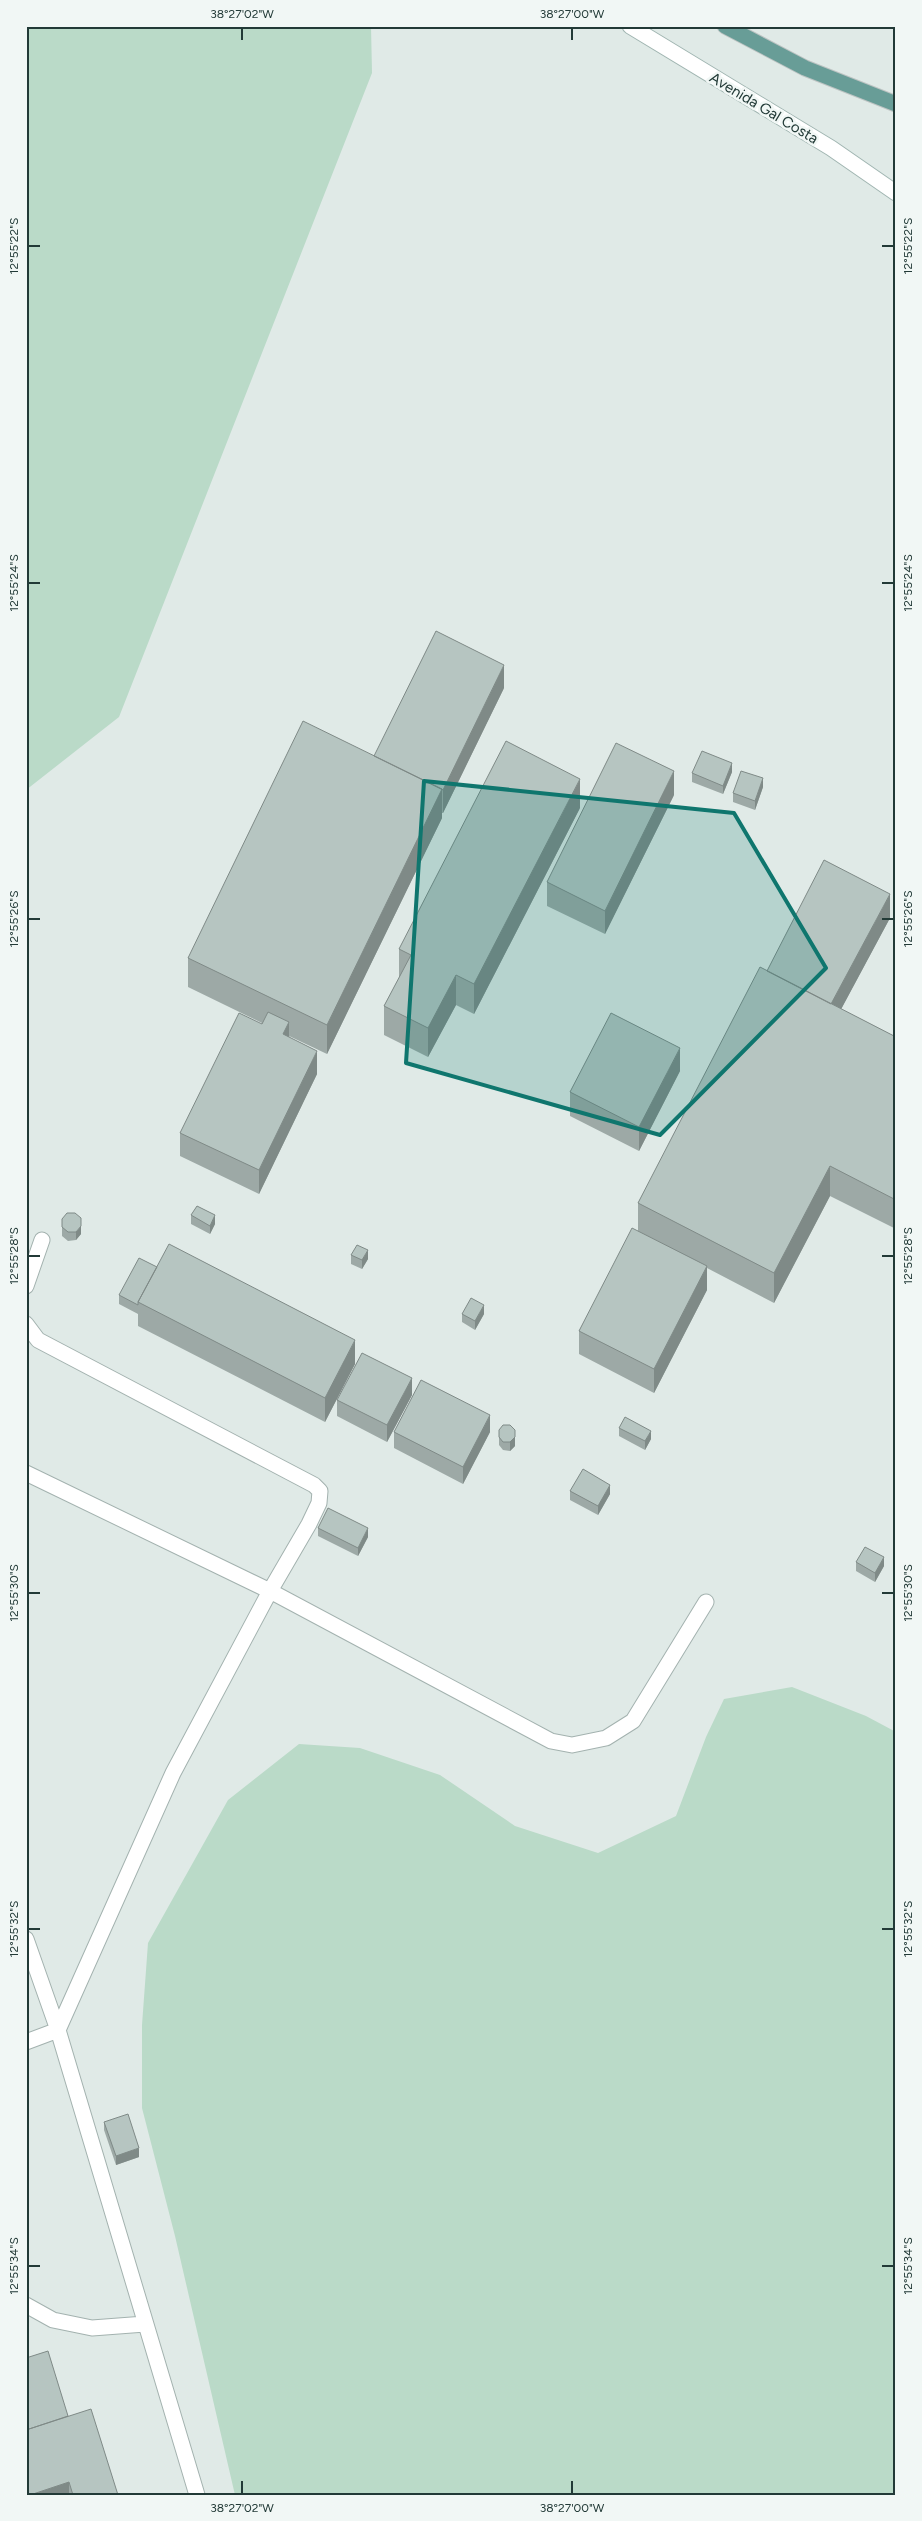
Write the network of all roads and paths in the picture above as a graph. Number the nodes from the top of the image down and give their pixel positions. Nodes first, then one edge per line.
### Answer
1 (630, 26) edge
2 (725, 26) edge
3 (896, 104) edge
4 (896, 194) edge
5 (42, 1240) dead end
6 (26, 1286) edge
7 (26, 1324) edge
8 (26, 1473) edge
9 (270, 1591) junction
10 (706, 1602) dead end
11 (26, 1939) edge
12 (58, 2030) junction
13 (26, 2042) edge
14 (26, 2305) edge
15 (145, 2324) junction
16 (196, 2495) edge

1 - 4 main road, Avenida Gal Costa
2 - 3 main road
5 - 6 main road
7 - 9 main road
8 - 9 main road
9 - 10 main road
9 - 12 main road
11 - 12 main road
12 - 13 main road
12 - 15 main road
14 - 15 main road
15 - 16 main road

